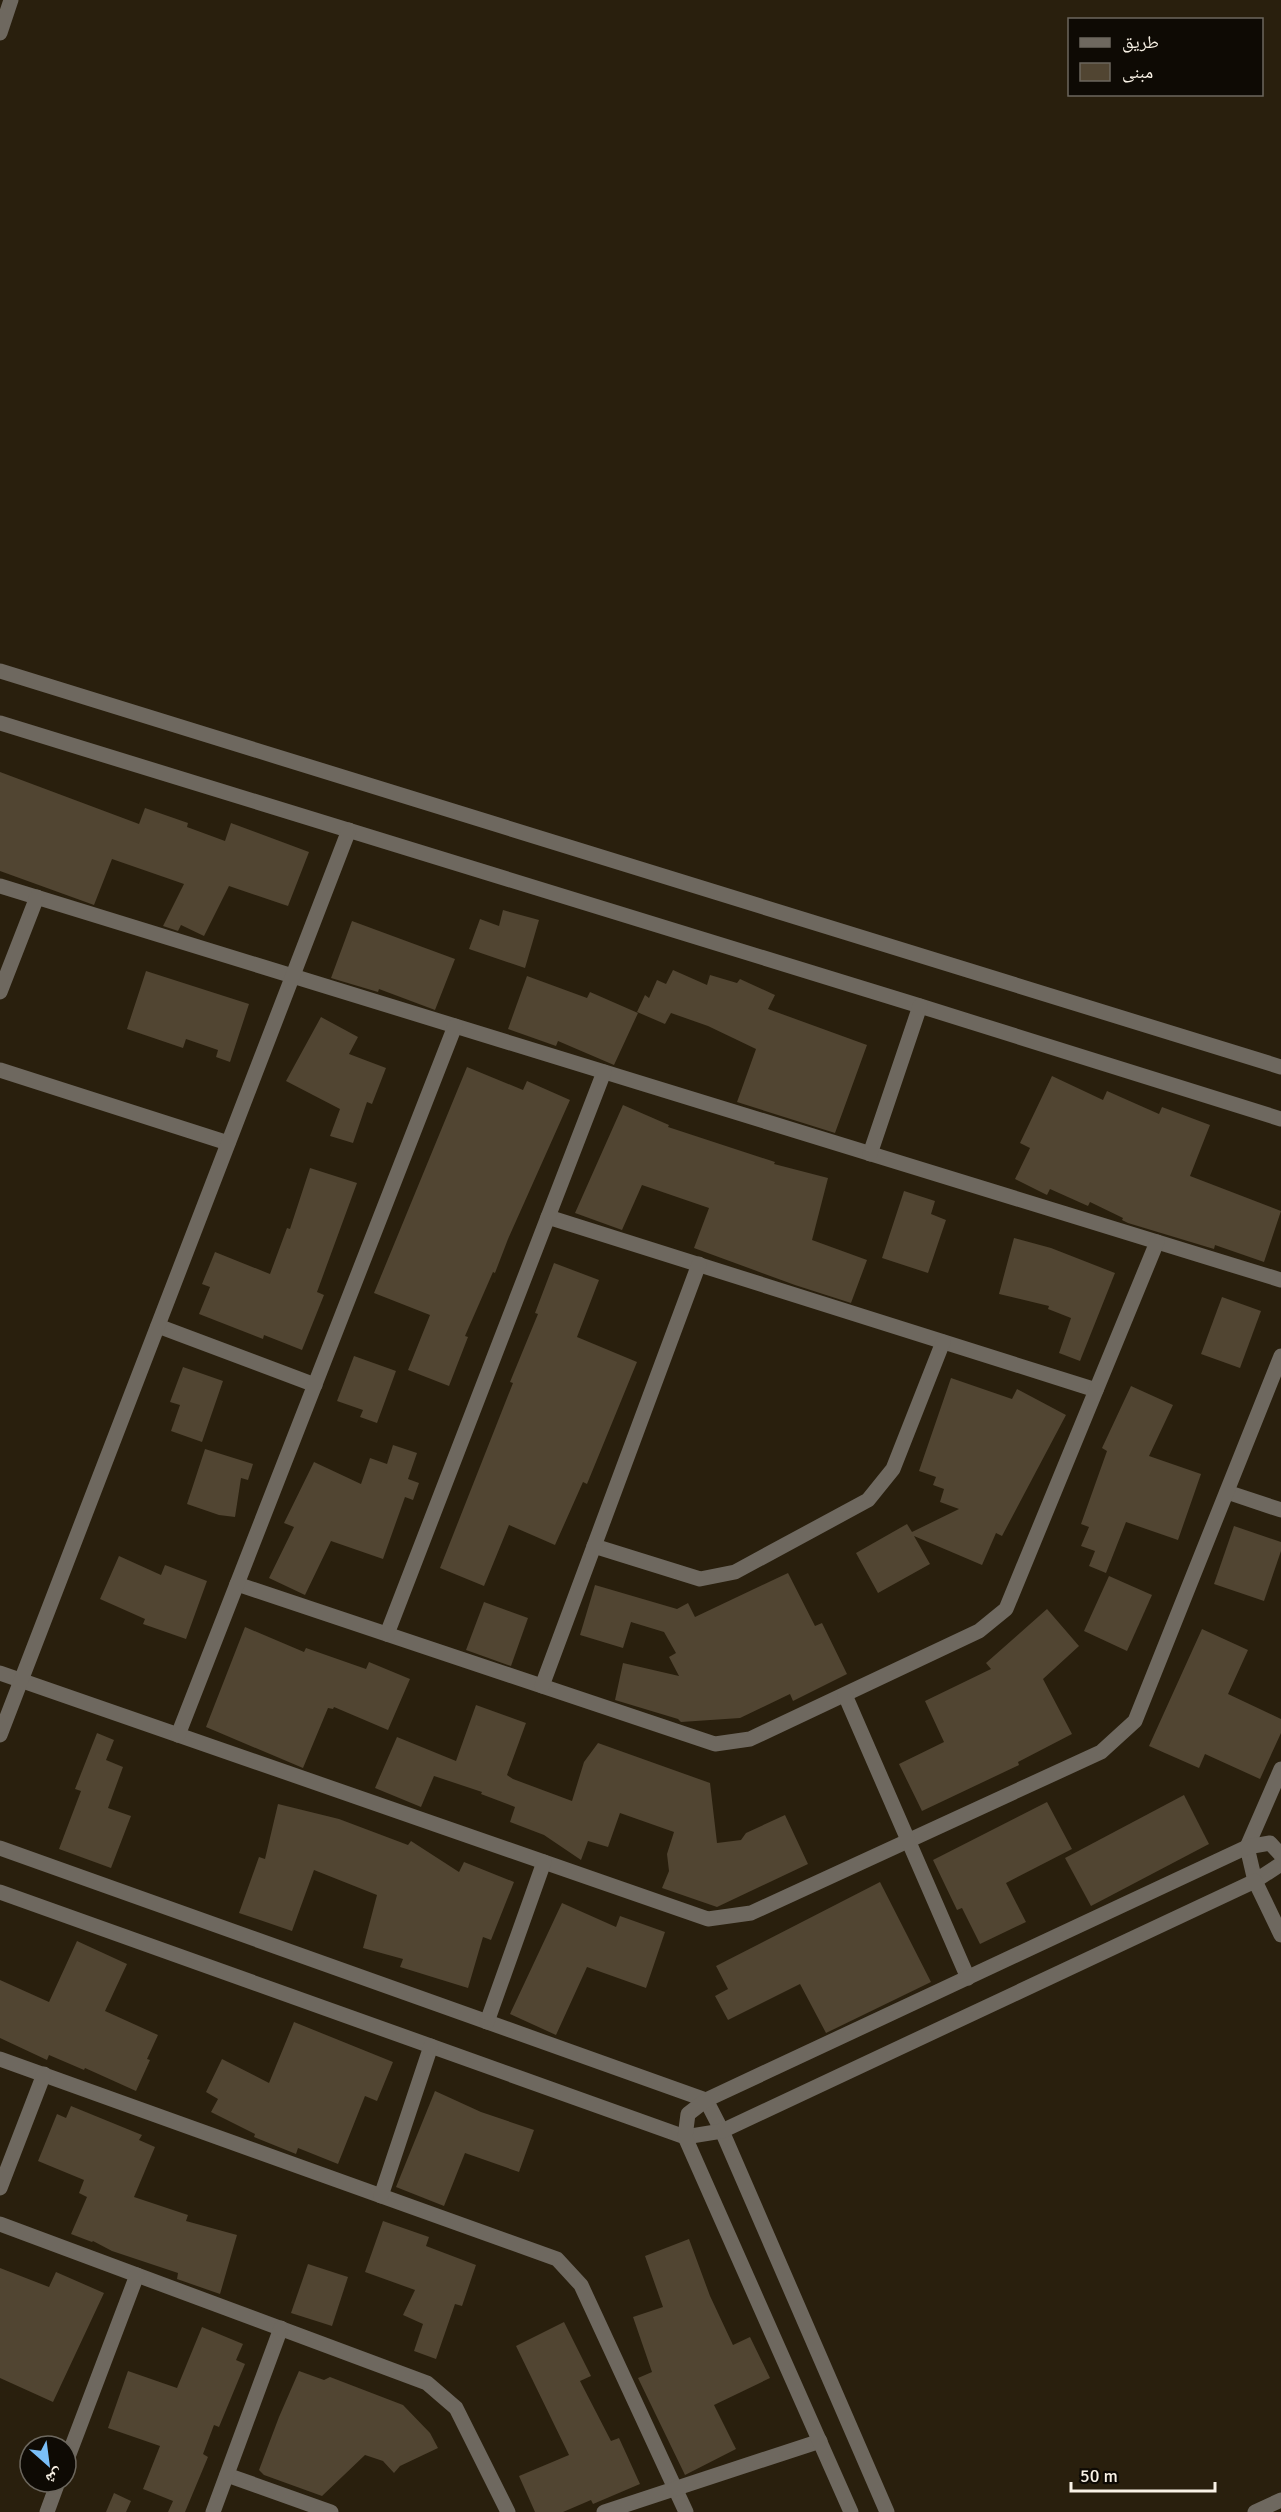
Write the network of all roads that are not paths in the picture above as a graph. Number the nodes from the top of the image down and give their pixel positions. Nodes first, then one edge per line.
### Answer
1 (11, 0) edge
2 (0, 33) edge
3 (0, 671) edge
4 (0, 723) edge
5 (349, 830) junction
6 (0, 886) edge
7 (37, 897) junction
8 (292, 976) junction
9 (0, 992) edge
10 (920, 1006) junction
11 (455, 1026) junction
12 (1281, 1067) edge
13 (0, 1070) edge
14 (604, 1072) junction
15 (1281, 1119) edge
16 (228, 1143) junction
17 (870, 1154) junction
18 (548, 1217) junction
19 (1157, 1242) junction
20 (699, 1264) junction
21 (1281, 1280) edge
22 (158, 1326) junction
23 (943, 1342) junction
24 (1281, 1356) edge
25 (315, 1385) junction
26 (1096, 1390) junction
27 (1227, 1492) junction
28 (1281, 1510) edge
29 (594, 1546) junction
30 (237, 1584) junction
31 (387, 1634) junction
32 (0, 1673) edge
33 (21, 1680) junction
34 (542, 1686) junction
35 (845, 1695) junction
36 (0, 1735) edge
37 (178, 1735) junction
38 (1281, 1769) edge
39 (908, 1840) junction
40 (1247, 1847) junction
41 (0, 1848) edge
42 (1281, 1855) edge
43 (544, 1862) junction
44 (1281, 1864) edge
45 (1255, 1881) junction
46 (0, 1892) edge
47 (1281, 1935) edge
48 (968, 1978) junction
49 (487, 2022) junction
50 (431, 2046) junction
51 (0, 2059) edge
52 (44, 2074) junction
53 (706, 2100) junction
54 (722, 2131) junction
55 (685, 2137) junction
56 (0, 2188) edge
57 (381, 2196) junction
58 (0, 2224) edge
59 (137, 2275) junction
60 (280, 2328) junction
61 (77, 2434) edge
62 (820, 2441) junction
63 (227, 2475) junction
64 (675, 2488) junction
65 (54, 2494) edge
66 (1281, 2500) edge
67 (47, 2512) edge
68 (213, 2512) edge
69 (331, 2512) edge
70 (508, 2512) edge
71 (603, 2512) edge
72 (686, 2512) edge
73 (851, 2512) edge
74 (887, 2512) edge
75 (1255, 2512) edge

1 - 2 street
3 - 12 street
4 - 5 street
5 - 8 street
5 - 10 street
6 - 7 street
7 - 8 street
7 - 9 street
8 - 11 street
8 - 16 street
10 - 15 street
10 - 17 street
11 - 14 street
11 - 25 street
13 - 16 street
14 - 17 street
14 - 18 street
16 - 22 street
17 - 19 street
18 - 20 street
18 - 31 street
19 - 21 street
19 - 26 street
20 - 23 street
20 - 29 street
22 - 25 street
22 - 33 street
23 - 26 street
23 - 29 street
24 - 27 street
25 - 30 street
26 - 35 street
27 - 28 street
27 - 39 street
29 - 34 street
30 - 31 street
30 - 37 street
31 - 34 street
32 - 33 street
33 - 36 street
33 - 37 street
34 - 35 street
35 - 39 street
37 - 43 street
38 - 40 street
39 - 43 street
39 - 48 street
40 - 42 street
40 - 45 street
40 - 48 street
41 - 49 street
43 - 49 street
44 - 45 street
45 - 47 street
45 - 54 street
46 - 50 street
48 - 53 street
49 - 53 street
50 - 55 street
50 - 57 street
51 - 52 street
52 - 56 street
52 - 57 street
53 - 54 street
53 - 55 street
54 - 55 street
54 - 74 street
55 - 62 street
57 - 64 street
58 - 59 street
59 - 60 street
59 - 61 street
60 - 63 street
60 - 70 street
62 - 64 street
62 - 73 street
63 - 68 street
63 - 69 street
64 - 71 street
64 - 72 street
65 - 67 street
66 - 75 street

